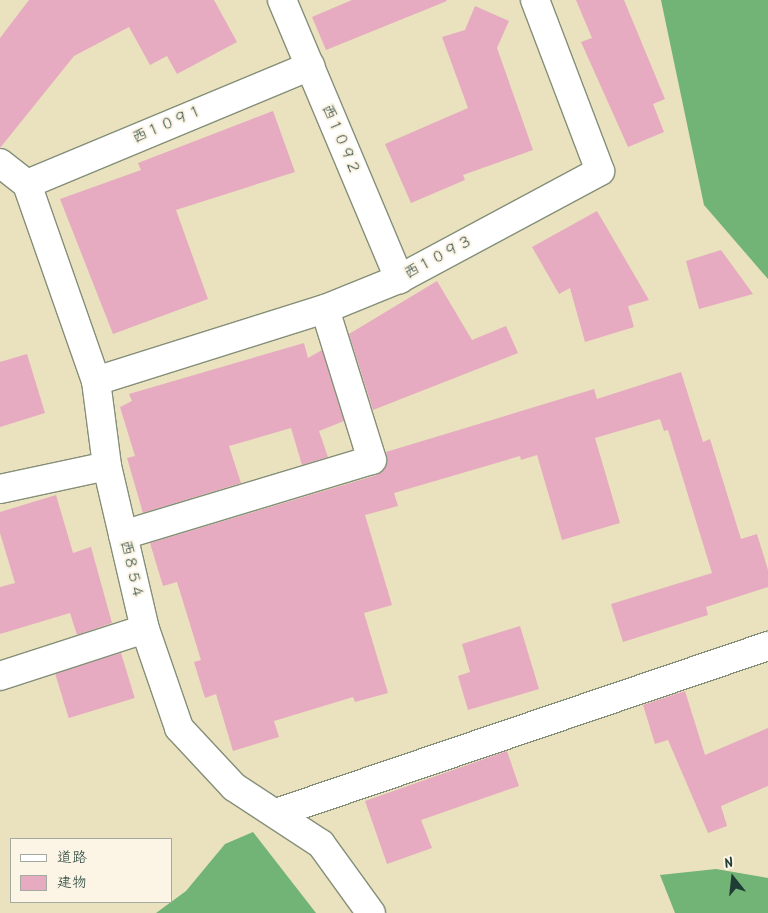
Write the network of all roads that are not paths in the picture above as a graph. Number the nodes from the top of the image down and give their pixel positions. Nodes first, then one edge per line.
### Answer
1 (282, 0) edge
2 (534, 0) edge
3 (310, 66) junction
4 (0, 163) edge
5 (27, 184) junction
6 (399, 279) junction
7 (325, 309) junction
8 (96, 380) junction
9 (107, 466) junction
10 (0, 489) edge
11 (123, 535) junction
12 (144, 630) junction
13 (768, 646) edge
14 (0, 676) edge
15 (276, 813) junction
16 (371, 913) edge

1 - 3 street, 西１０９２
2 - 6 street, 西１０９３
3 - 5 street, 西１０９１
3 - 6 street, 西１０９２
4 - 5 street
5 - 8 street, 西８５４
6 - 7 street, 西１０９３
7 - 8 street, 西１０９３
7 - 11 street
8 - 9 street, 西８５４
9 - 10 street
9 - 11 street, 西８５４
11 - 12 street, 西８５４
12 - 14 street
12 - 15 street, 西８５４
13 - 15 street
15 - 16 street, 西８５４

